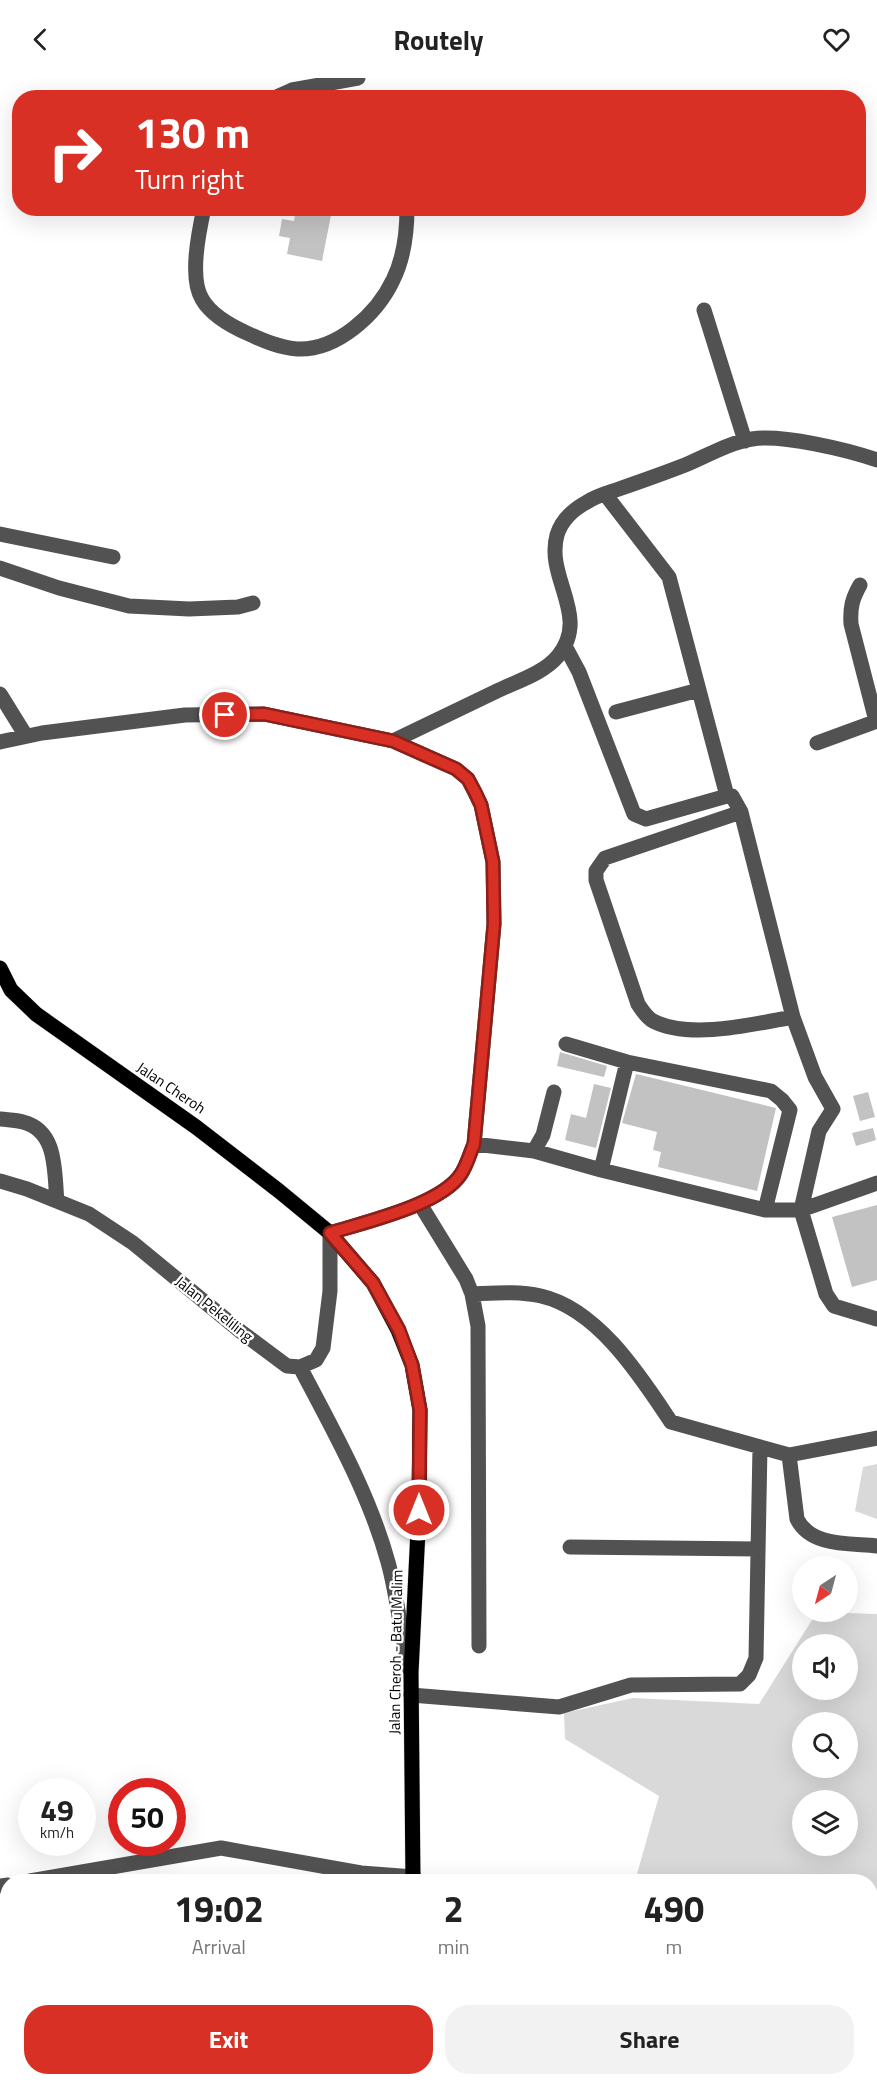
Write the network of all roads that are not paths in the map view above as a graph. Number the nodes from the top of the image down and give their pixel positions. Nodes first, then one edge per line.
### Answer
1 (358, 78) edge
2 (292, 90) edge
3 (203, 216) edge
4 (406, 216) edge
5 (704, 310) dead end
6 (745, 441) junction
7 (877, 460) edge
8 (605, 494) junction
9 (0, 534) edge
10 (113, 557) dead end
11 (0, 568) edge
12 (860, 585) dead end
13 (253, 603) dead end
14 (565, 646) junction
15 (699, 690) junction
16 (0, 694) edge
17 (616, 712) dead end
18 (877, 721) edge
19 (26, 736) junction
20 (393, 741) junction
21 (0, 742) edge
22 (818, 743) dead end
23 (727, 796) junction
24 (741, 812) junction
25 (0, 968) edge
26 (793, 1017) junction
27 (566, 1044) dead end
28 (627, 1062) junction
29 (554, 1092) dead end
30 (0, 1119) edge
31 (474, 1144) junction
32 (534, 1151) junction
33 (601, 1170) junction
34 (0, 1181) edge
35 (877, 1183) edge
36 (57, 1201) junction
37 (420, 1204) junction
38 (765, 1210) junction
39 (801, 1210) junction
40 (330, 1233) junction
41 (472, 1294) junction
42 (877, 1319) edge
43 (300, 1366) junction
44 (877, 1438) edge
45 (760, 1447) junction
46 (789, 1455) junction
47 (877, 1546) edge
48 (570, 1547) dead end
49 (758, 1549) junction
50 (479, 1646) dead end
51 (411, 1672) junction
52 (411, 1695) junction
53 (71, 1874) edge
54 (370, 1874) edge
55 (414, 1874) edge

1 - 2 street
3 - 4 street
5 - 6 street
6 - 7 street
6 - 8 street
8 - 14 street
8 - 15 street
9 - 10 street
11 - 13 street
12 - 18 street
14 - 20 street
14 - 23 street
15 - 17 street
15 - 23 street
16 - 19 street
18 - 22 street
19 - 20 street
19 - 21 street
20 - 31 street
23 - 24 street
24 - 26 street
24 - 26 street
25 - 40 main road, Jalan Cheroh
26 - 39 street
27 - 28 street
28 - 33 street
28 - 38 street
29 - 32 street
30 - 36 street
31 - 32 street
31 - 37 street
32 - 33 street
33 - 38 street
34 - 36 street, Jalan Pekeliling
35 - 39 street
36 - 43 street, Jalan Pekeliling
37 - 40 street
37 - 41 street
38 - 39 street
39 - 42 street
40 - 43 street
40 - 51 main road, Jalan Cheroh - Batu Malim
41 - 45 street
41 - 50 street
43 - 51 street
44 - 46 street
45 - 46 street
45 - 49 street
46 - 47 street
48 - 49 street
49 - 52 street
51 - 52 main road, Jalan Cheroh - Batu Malim
52 - 55 main road, Jalan Cheroh - Batu Malim
53 - 54 street

